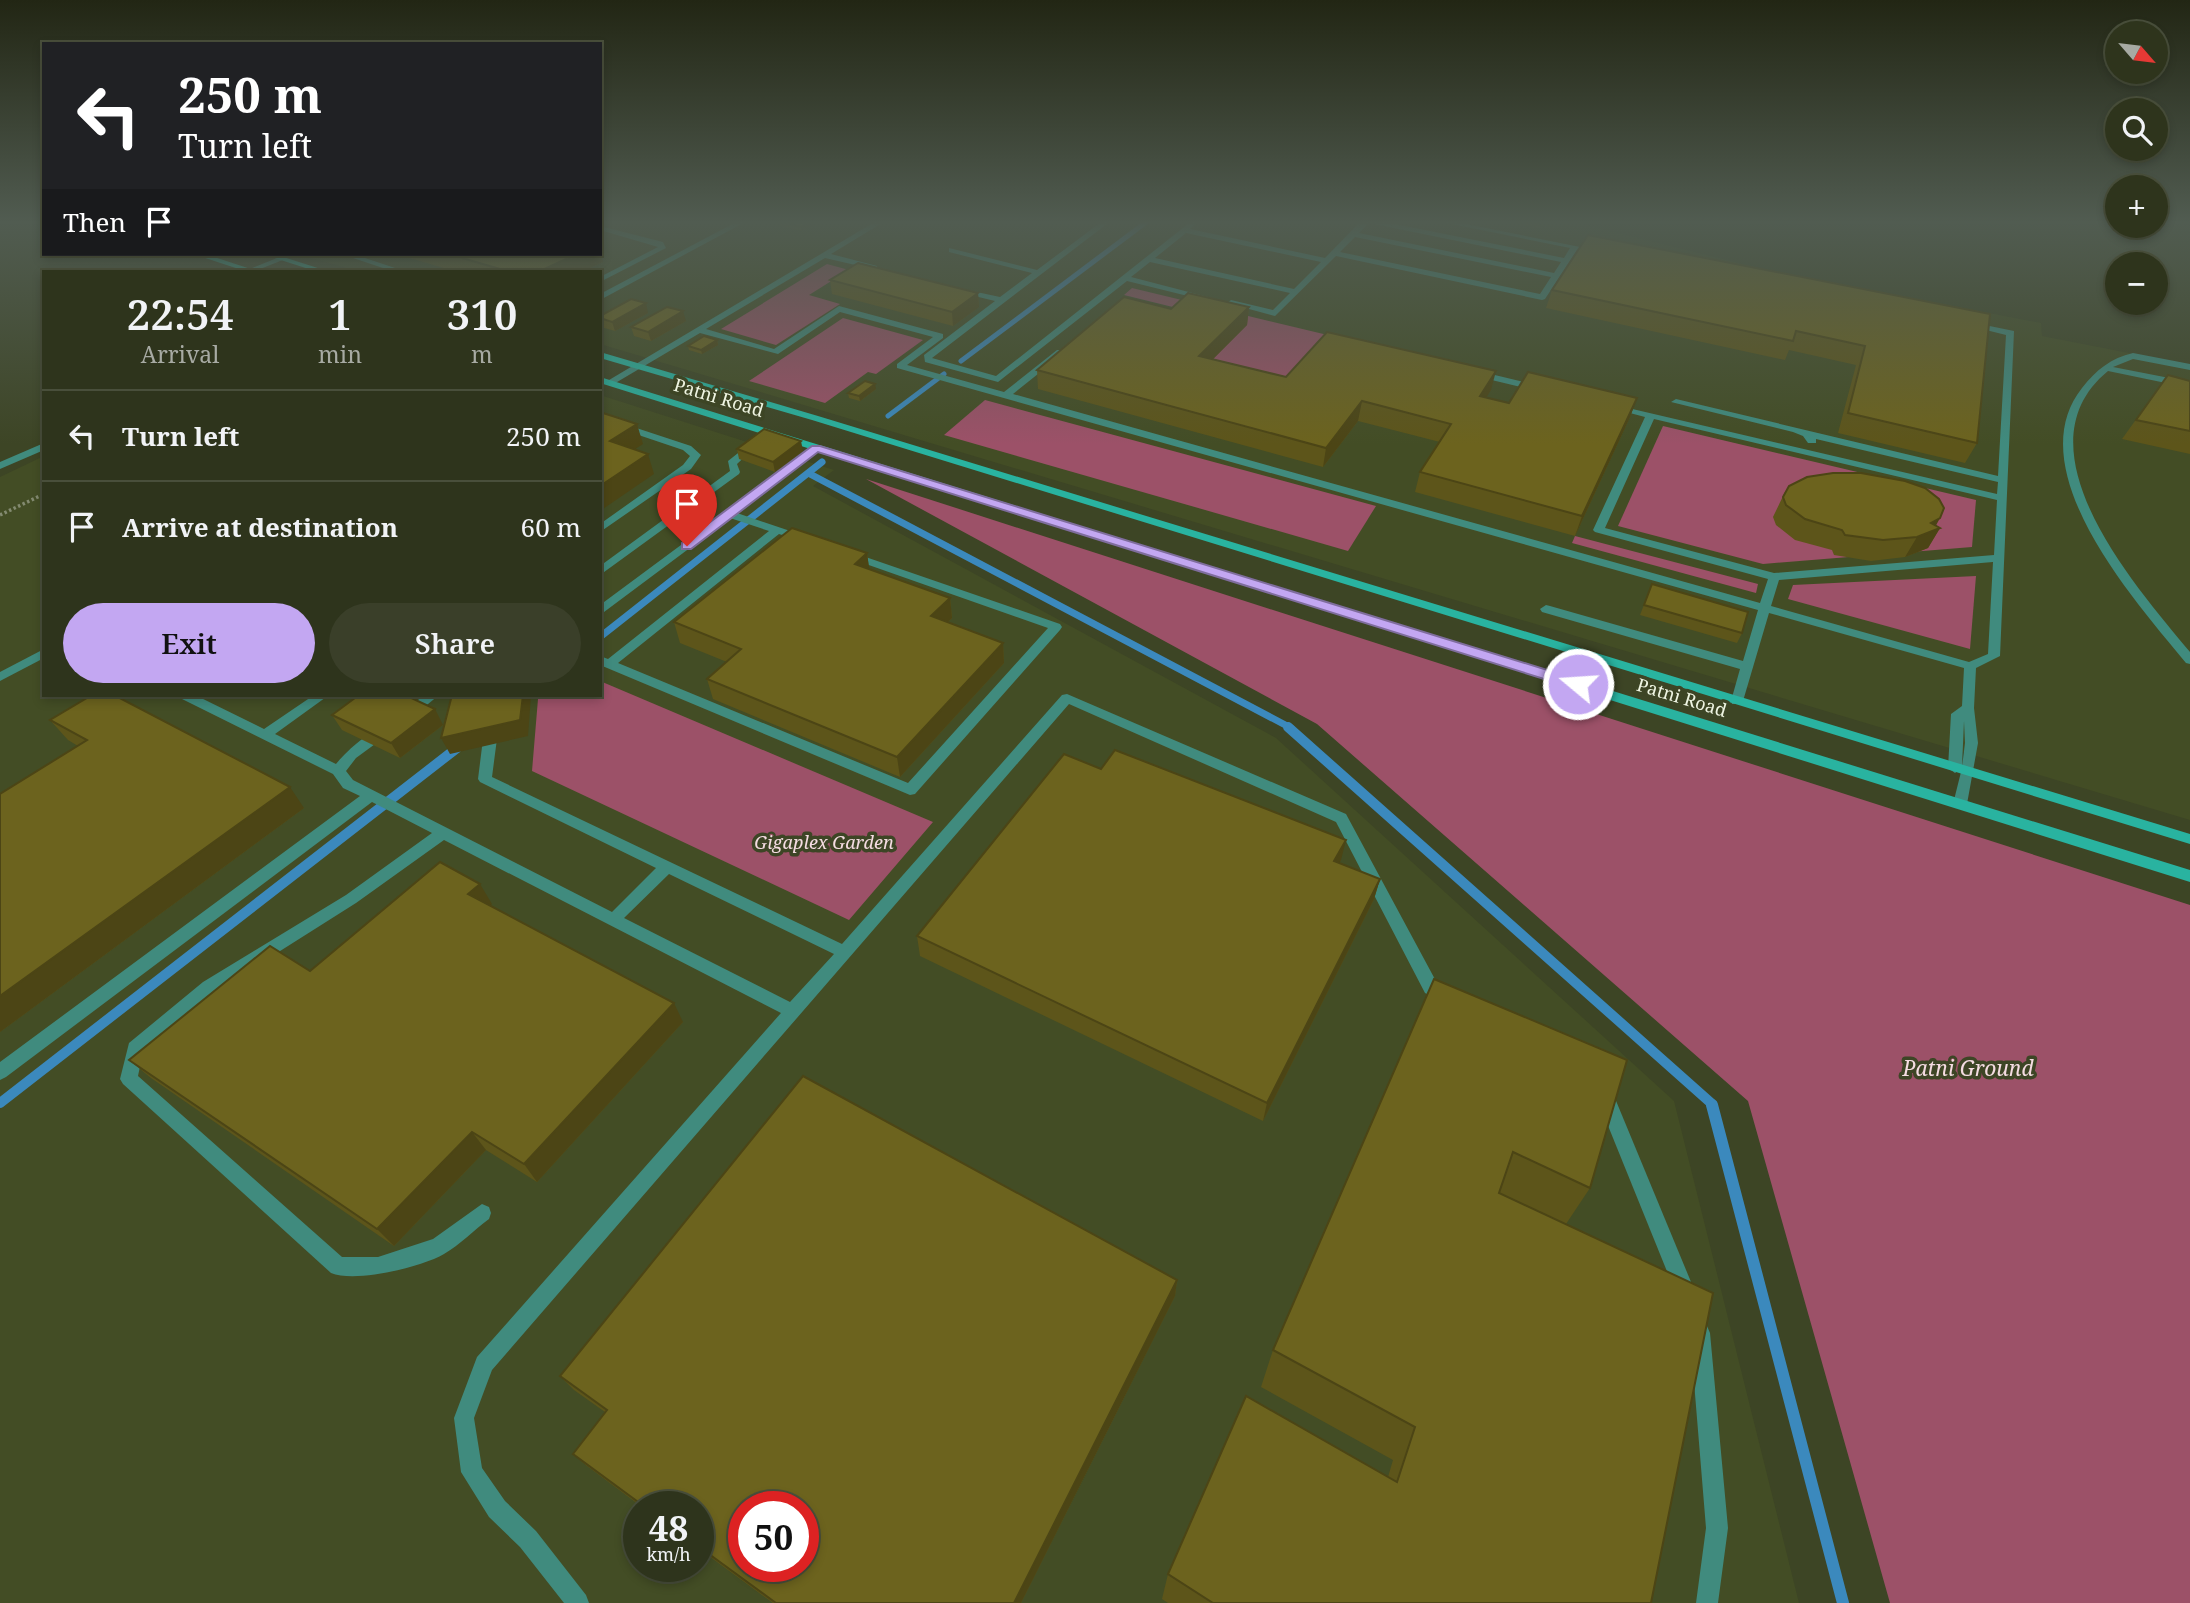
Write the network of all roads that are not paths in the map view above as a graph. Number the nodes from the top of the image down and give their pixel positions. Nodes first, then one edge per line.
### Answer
1 (758, 295) edge
2 (980, 295) edge
3 (1007, 295) edge
4 (1104, 295) edge
5 (1197, 295) edge
6 (1293, 295) edge
7 (1000, 300) junction
8 (1957, 323) edge
9 (699, 330) junction
10 (1070, 343) edge
11 (602, 356) edge
12 (637, 366) junction
13 (2190, 367) edge
14 (2105, 368) junction
15 (1467, 372) edge
16 (998, 379) junction
17 (605, 382) edge
18 (2190, 385) edge
19 (981, 388) junction
20 (1546, 390) edge
21 (1006, 396) junction
22 (1599, 402) edge
23 (1676, 402) dead end
24 (1651, 415) junction
25 (602, 420) edge
26 (769, 433) junction
27 (1807, 434) junction
28 (42, 447) edge
29 (816, 448) junction
30 (1810, 452) junction
31 (0, 466) edge
32 (2003, 480) junction
33 (2002, 498) junction
34 (730, 514) junction
35 (602, 528) edge
36 (777, 530) junction
37 (815, 543) edge
38 (841, 552) edge
39 (1999, 558) junction
40 (602, 571) edge
41 (1774, 577) junction
42 (1546, 609) dead end
43 (1765, 609) junction
44 (602, 610) edge
45 (42, 654) edge
46 (2190, 660) edge
47 (605, 662) edge
48 (1970, 666) junction
49 (1748, 667) junction
50 (0, 677) edge
51 (189, 697) edge
52 (320, 697) edge
53 (430, 697) edge
54 (1737, 701) junction
55 (491, 731) edge
56 (265, 735) junction
57 (1962, 770) junction
58 (338, 771) junction
59 (370, 796) junction
60 (1959, 804) junction
61 (443, 833) junction
62 (2190, 839) edge
63 (667, 866) junction
64 (2190, 876) edge
65 (613, 920) junction
66 (843, 951) junction
67 (1465, 1009) edge
68 (792, 1011) junction
69 (0, 1072) edge
70 (1592, 1084) edge
71 (482, 1213) dead end
72 (578, 1603) edge
73 (1707, 1603) edge

1 - 9 lane
2 - 7 lane
3 - 7 lane
4 - 16 lane
5 - 6 lane
7 - 16 lane
8 - 32 lane
9 - 12 lane
9 - 19 lane
10 - 21 lane
11 - 12 main road, Patni Road
12 - 17 lane
12 - 54 main road, Patni Road
13 - 14 lane
14 - 18 lane
14 - 46 lane
15 - 20 lane
16 - 19 lane
17 - 26 main road, Patni Road
19 - 21 lane
21 - 43 lane
22 - 24 lane
23 - 27 lane
24 - 30 lane
24 - 41 lane
25 - 35 lane
26 - 29 main road, Patni Road
26 - 40 lane
27 - 30 lane
27 - 32 lane
28 - 31 lane
29 - 34 lane
29 - 60 main road, Patni Road
30 - 33 lane
32 - 33 lane
33 - 39 lane
34 - 36 lane
34 - 44 lane
36 - 37 lane
36 - 47 lane
38 - 47 lane
39 - 41 lane
39 - 48 lane
41 - 43 lane
42 - 49 lane
43 - 48 lane
43 - 49 lane
45 - 50 lane
48 - 57 lane
49 - 54 lane
51 - 56 lane
52 - 56 lane
53 - 58 lane
54 - 57 main road, Patni Road
55 - 63 lane
56 - 58 lane
57 - 60 lane
57 - 62 main road, Patni Road
58 - 59 lane
59 - 61 lane
59 - 69 lane
60 - 64 main road, Patni Road
61 - 65 lane
61 - 71 lane
63 - 65 lane
63 - 66 lane
65 - 68 lane
66 - 67 lane
66 - 68 lane
68 - 72 lane
70 - 73 lane

